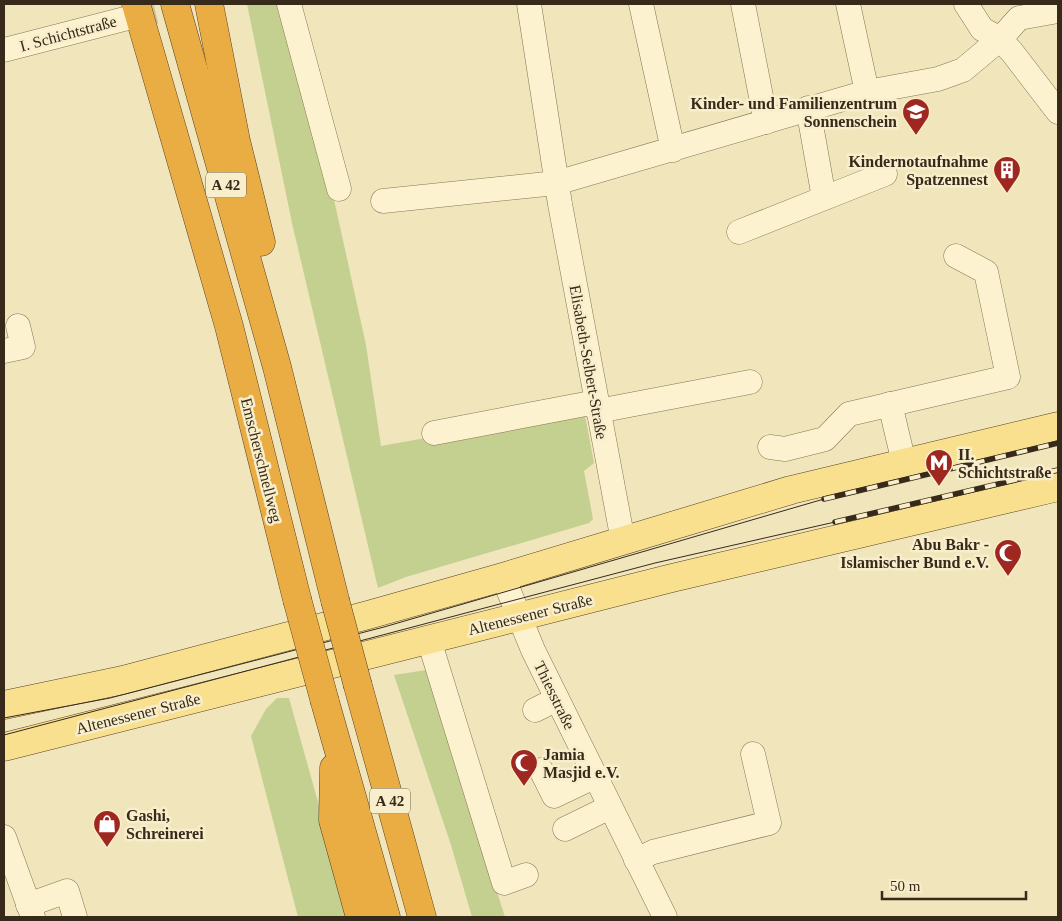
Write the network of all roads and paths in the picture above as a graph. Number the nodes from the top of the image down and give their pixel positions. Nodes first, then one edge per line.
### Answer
1 (175, 4) edge
2 (209, 4) edge
3 (289, 4) edge
4 (529, 4) edge
5 (641, 4) edge
6 (743, 4) edge
7 (848, 4) edge
8 (966, 4) edge
9 (134, 10) edge
10 (1058, 11) edge
11 (1000, 39) junction
12 (4, 50) edge
13 (866, 92) junction
14 (808, 108) junction
15 (1058, 112) edge
16 (766, 122) junction
17 (673, 150) junction
18 (885, 174) dead end
19 (556, 183) junction
20 (339, 189) dead end
21 (824, 198) junction
22 (383, 201) dead end
23 (739, 232) dead end
24 (956, 256) dead end
25 (18, 326) dead end
26 (4, 351) edge
27 (277, 367) junction
28 (750, 382) dead end
29 (890, 404) junction
30 (597, 406) junction
31 (1058, 426) edge
32 (434, 433) dead end
33 (770, 448) dead end
34 (904, 462) junction
35 (1058, 487) edge
36 (623, 541) junction
37 (503, 577) junction
38 (518, 617) junction
39 (429, 640) junction
40 (557, 699) junction
41 (4, 706) edge
42 (535, 710) dead end
43 (334, 742) junction
44 (4, 747) edge
45 (753, 754) dead end
46 (541, 770) dead end
47 (594, 777) junction
48 (610, 807) junction
49 (565, 829) dead end
50 (4, 837) edge
51 (636, 860) junction
52 (526, 875) dead end
53 (31, 911) edge
54 (76, 917) edge
55 (360, 917) edge
56 (386, 917) edge
57 (422, 917) edge
58 (664, 917) edge

1 - 27 highway, A 42
2 - 27 highway
3 - 20 street
4 - 19 street, Elisabeth-Selbert-Straße
5 - 17 street
6 - 16 street
7 - 13 street
8 - 11 street
9 - 12 street, I. Schichtstraße
9 - 43 highway, Emscherschnellweg / A 42, bridge
10 - 11 street
11 - 13 street
11 - 15 street
13 - 14 street
14 - 16 street
14 - 21 street
16 - 17 street
17 - 19 street
18 - 21 street
19 - 22 street
19 - 30 street, Elisabeth-Selbert-Straße
21 - 23 street
24 - 29 street
25 - 26 street
27 - 57 highway, A 42, bridge
28 - 30 street
29 - 33 street
29 - 34 street
30 - 32 street
30 - 36 street, Elisabeth-Selbert-Straße
31 - 34 main road
34 - 36 main road
35 - 38 main road, Altenessener Straße
36 - 37 main road
37 - 38 street, Thiesstraße
37 - 41 main road
38 - 39 main road, Altenessener Straße
38 - 40 street, Thiesstraße
39 - 44 main road, Altenessener Straße
39 - 52 street
40 - 42 street
40 - 47 street, Thiesstraße
43 - 55 highway
43 - 56 highway, Emscherschnellweg / A 42
45 - 51 street
46 - 47 street
47 - 48 street, Thiesstraße
48 - 49 street
48 - 51 street, Thiesstraße
50 - 53 street
51 - 58 street, Thiesstraße
53 - 54 street

